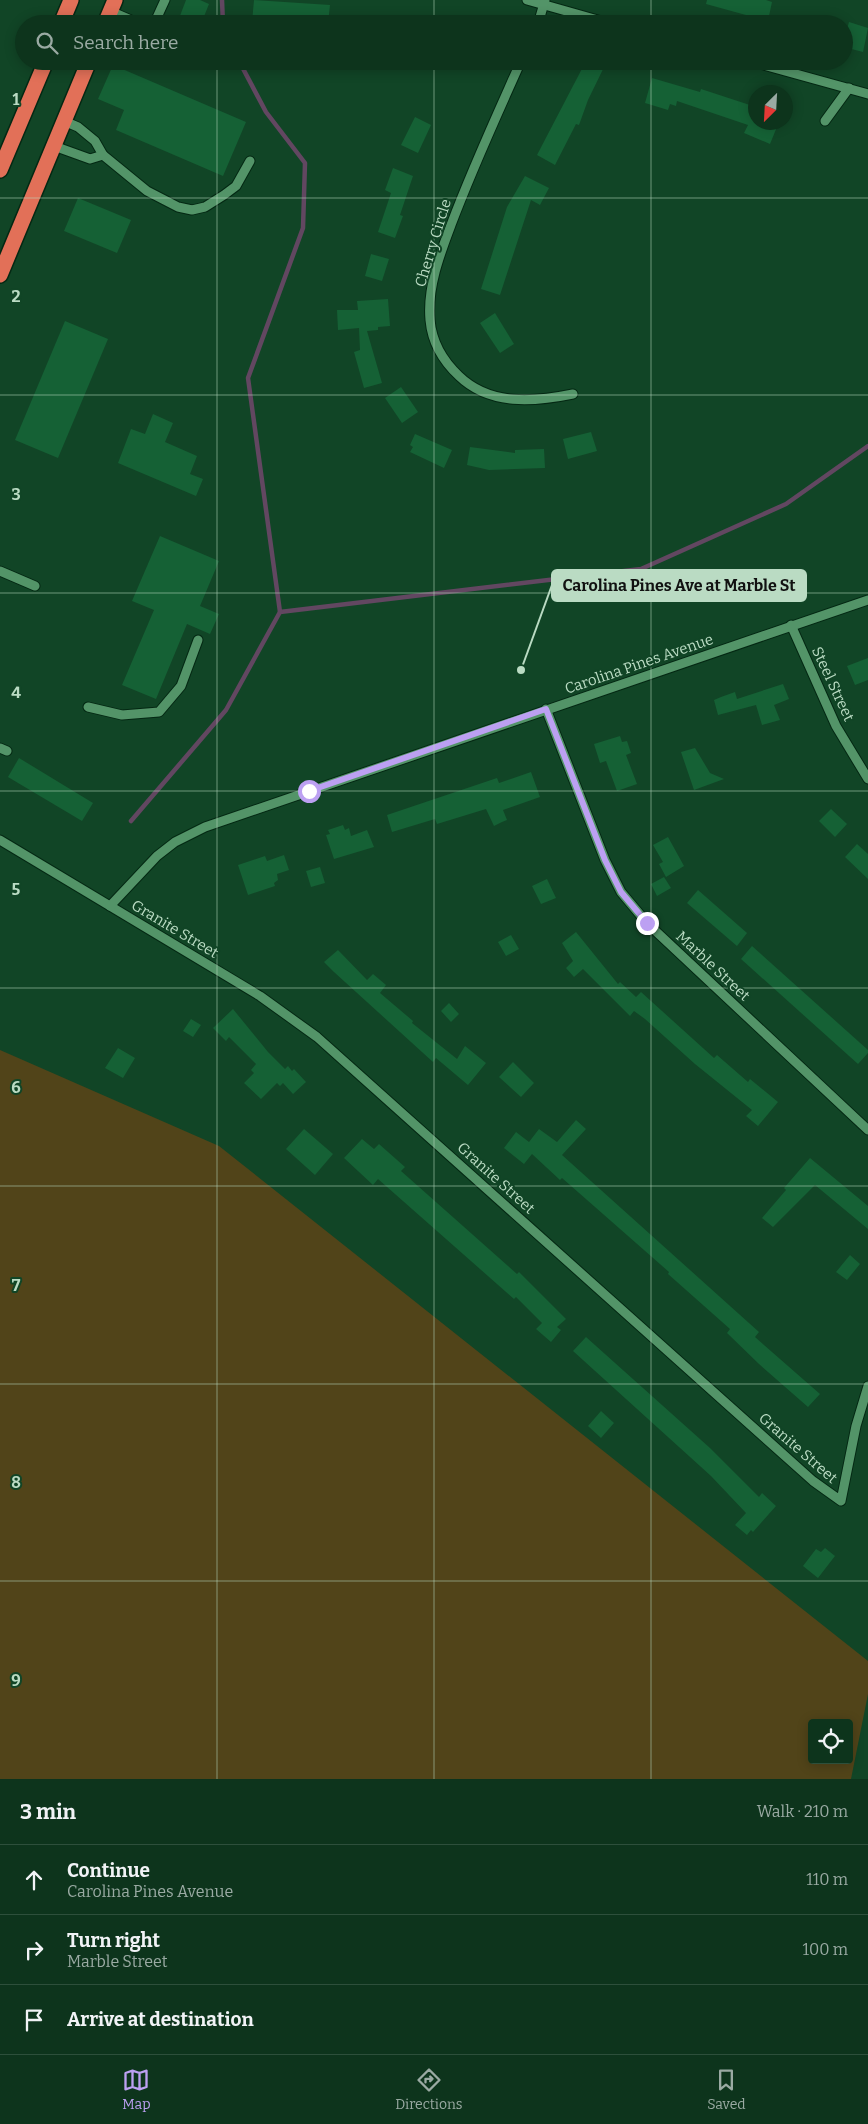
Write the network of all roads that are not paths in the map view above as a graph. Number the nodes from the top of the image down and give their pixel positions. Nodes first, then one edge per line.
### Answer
1 (71, 0) edge
2 (164, 0) edge
3 (527, 0) edge
4 (544, 3) edge
5 (65, 15) edge
6 (158, 15) edge
7 (583, 15) edge
8 (42, 70) edge
9 (85, 70) edge
10 (518, 70) edge
11 (782, 70) edge
12 (849, 88) junction
13 (868, 94) edge
14 (64, 121) junction
15 (825, 121) dead end
16 (54, 146) junction
17 (104, 155) junction
18 (250, 161) dead end
19 (0, 170) edge
20 (0, 275) edge
21 (573, 394) dead end
22 (0, 571) edge
23 (35, 586) dead end
24 (868, 600) edge
25 (791, 625) junction
26 (198, 640) dead end
27 (88, 707) dead end
28 (546, 709) junction
29 (868, 779) edge
30 (0, 840) edge
31 (110, 906) junction
32 (868, 1130) edge
33 (868, 1386) edge

1 - 5 highway
2 - 6 street
3 - 4 street
4 - 7 street
8 - 19 highway
9 - 14 highway
10 - 21 street, Cherry Circle
11 - 12 street
12 - 13 street
12 - 15 street
14 - 16 highway
14 - 17 street
16 - 17 street
16 - 20 highway
17 - 18 street
22 - 23 street
24 - 25 street, Carolina Pines Avenue
25 - 28 street, Carolina Pines Avenue
25 - 29 street, Steel Street
26 - 27 street
28 - 31 street, Carolina Pines Avenue
28 - 32 street, Marble Street
30 - 31 street
31 - 33 street, Granite Street

